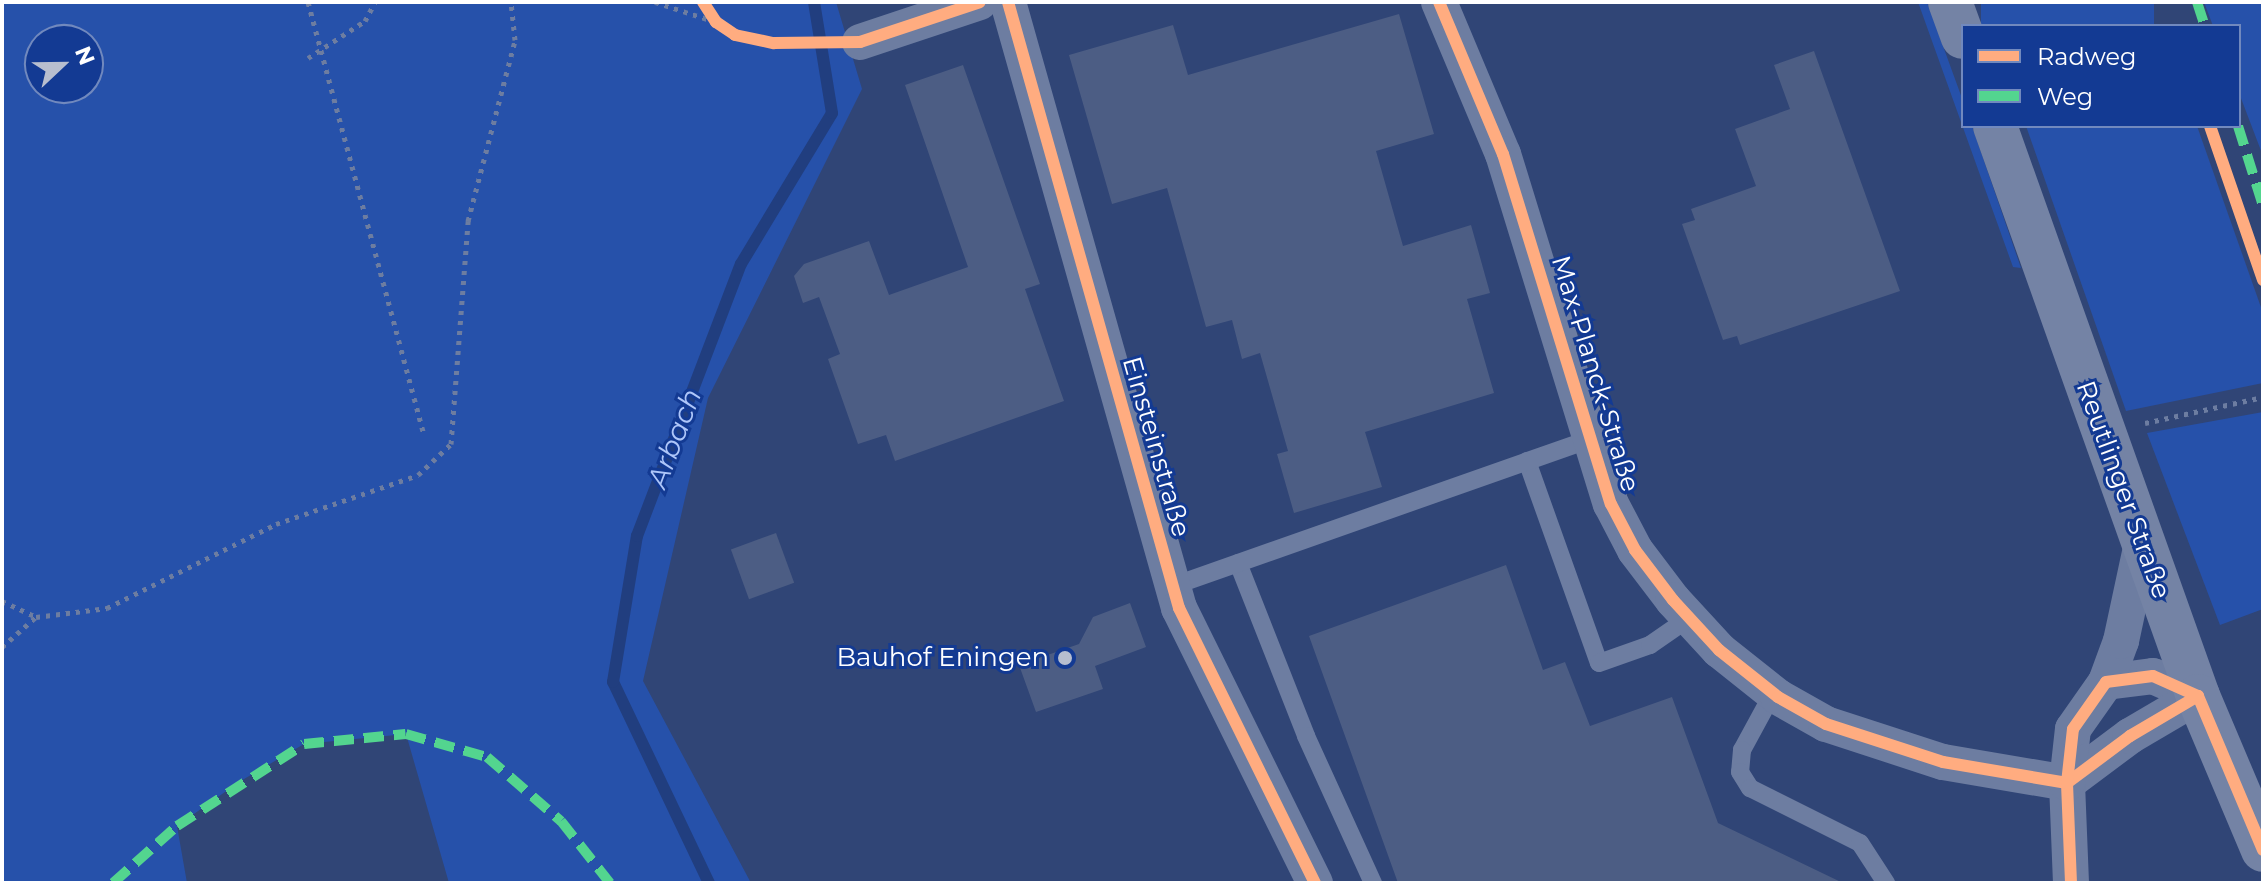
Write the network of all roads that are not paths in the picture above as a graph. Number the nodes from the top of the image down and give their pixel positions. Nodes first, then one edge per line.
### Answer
1 (980, 2) edge
2 (1008, 2) edge
3 (1439, 2) edge
4 (1950, 2) edge
5 (1961, 32) edge
6 (860, 42) road end
7 (1996, 128) edge
8 (1590, 439) junction
9 (1527, 461) junction
10 (2142, 543) junction
11 (1238, 563) junction
12 (1173, 586) junction
13 (1689, 618) junction
14 (2106, 682) junction
15 (1773, 693) junction
16 (2198, 696) junction
17 (2067, 783) junction
18 (2263, 850) edge
19 (1315, 883) edge
20 (1373, 883) edge
21 (1886, 883) edge
22 (2071, 883) edge

1 - 6 street
2 - 12 street, Einsteinstraße
3 - 8 street, Max-Planck-Straße
4 - 5 main road
7 - 10 main road, Reutlinger Straße
8 - 9 lane
8 - 13 street, Max-Planck-Straße
9 - 11 lane
9 - 13 lane
10 - 14 street
10 - 16 main road, Reutlinger Straße
11 - 12 lane
11 - 20 lane
12 - 19 street, Einsteinstraße
13 - 15 street, Max-Planck-Straße
14 - 16 street
14 - 17 street
15 - 17 street, Max-Planck-Straße
15 - 21 lane
16 - 17 street
16 - 18 main road, Reutlinger Straße
17 - 22 street

